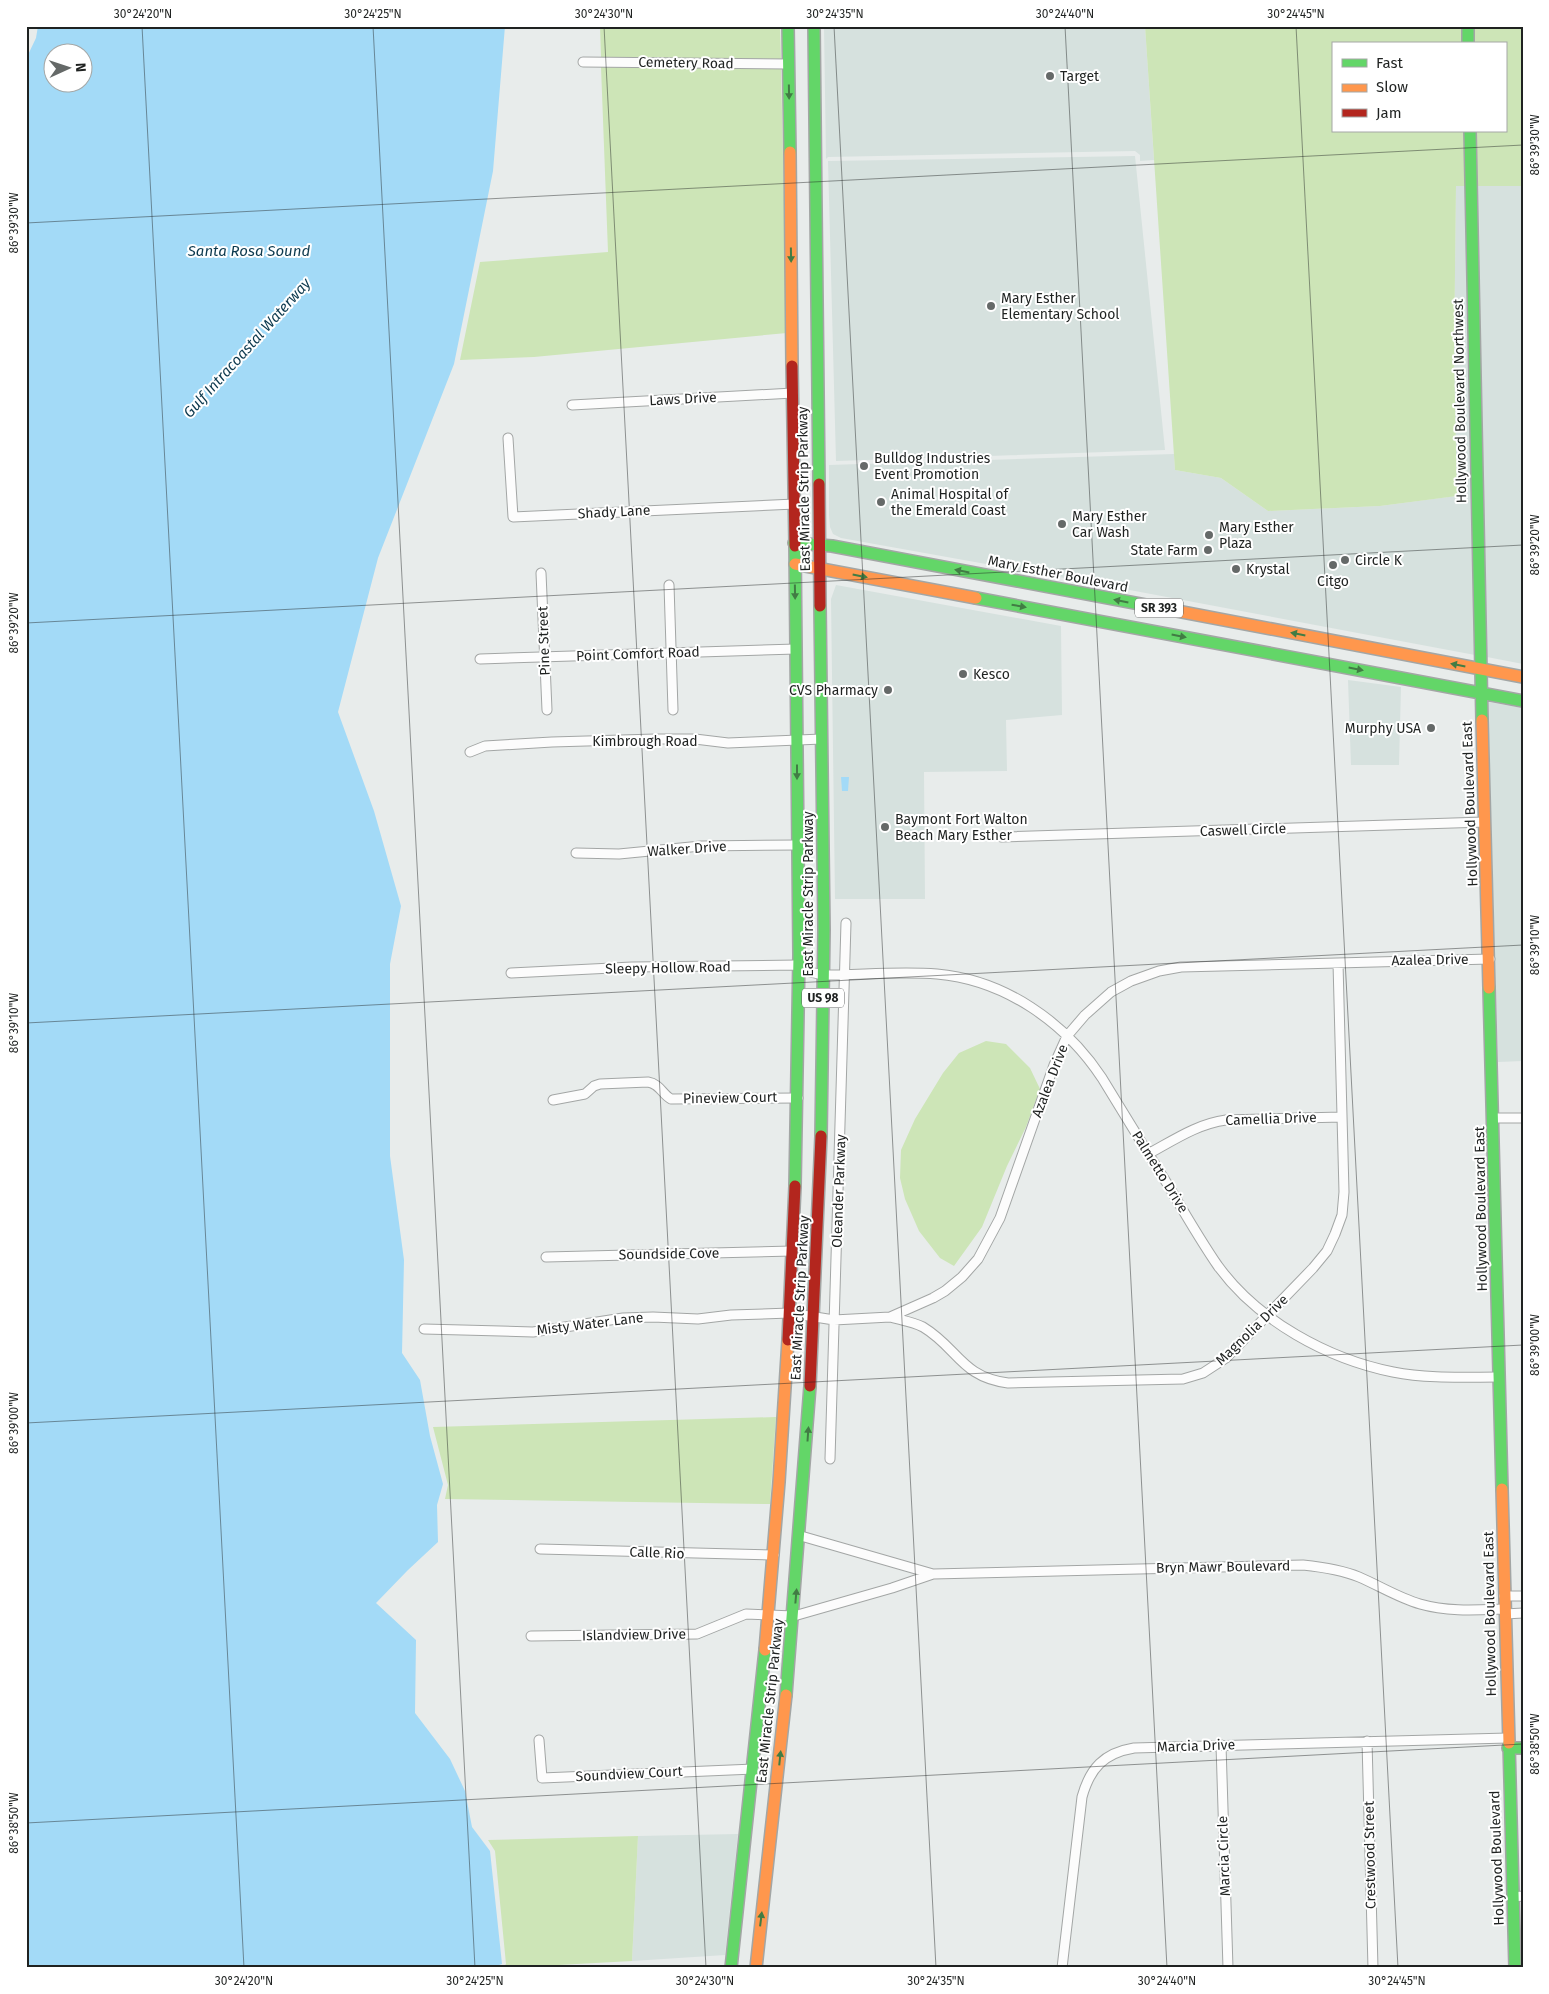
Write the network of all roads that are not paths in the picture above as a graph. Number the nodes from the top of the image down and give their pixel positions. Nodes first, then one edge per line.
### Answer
1 (788, 26) edge
2 (814, 26) edge
3 (1468, 26) edge
4 (1468, 42) edge
5 (583, 62) dead end
6 (789, 64) junction
7 (1470, 132) edge
8 (793, 393) junction
9 (572, 405) dead end
10 (508, 438) dead end
11 (794, 504) junction
12 (794, 543) junction
13 (820, 544) junction
14 (794, 564) junction
15 (820, 569) junction
16 (541, 573) dead end
17 (669, 585) dead end
18 (796, 648) junction
19 (671, 653) junction
20 (544, 658) junction
21 (480, 659) dead end
22 (1481, 669) junction
23 (1523, 677) edge
24 (1482, 694) junction
25 (1523, 701) edge
26 (546, 710) dead end
27 (673, 710) dead end
28 (822, 739) junction
29 (797, 740) junction
30 (470, 752) dead end
31 (1485, 822) junction
32 (1001, 837) dead end
33 (798, 845) junction
34 (576, 853) dead end
35 (846, 923) dead end
36 (1490, 959) junction
37 (1338, 962) junction
38 (798, 965) junction
39 (511, 973) dead end
40 (823, 975) junction
41 (845, 975) junction
42 (1067, 1036) junction
43 (798, 1098) junction
44 (553, 1100) dead end
45 (1342, 1117) junction
46 (1494, 1118) junction
47 (1523, 1118) edge
48 (1148, 1154) junction
49 (792, 1251) junction
50 (546, 1256) dead end
51 (790, 1313) junction
52 (1269, 1315) junction
53 (815, 1317) junction
54 (890, 1317) junction
55 (834, 1320) junction
56 (424, 1329) dead end
57 (1499, 1377) junction
58 (830, 1459) dead end
59 (801, 1536) junction
60 (540, 1549) dead end
61 (774, 1555) junction
62 (933, 1574) junction
63 (1504, 1596) junction
64 (1523, 1596) edge
65 (1505, 1611) junction
66 (1523, 1613) edge
67 (769, 1614) junction
68 (794, 1616) junction
69 (531, 1636) dead end
70 (539, 1740) dead end
71 (1367, 1741) junction
72 (1508, 1743) junction
73 (1221, 1745) junction
74 (1523, 1748) edge
75 (754, 1769) junction
76 (744, 1859) junction
77 (768, 1861) junction
78 (1518, 1897) edge
79 (731, 1968) edge
80 (756, 1968) edge
81 (1062, 1968) edge
82 (1228, 1968) edge
83 (1373, 1968) edge
84 (1514, 1968) edge

1 - 6 main road, East Miracle Strip Parkway / US 98
2 - 13 main road, East Miracle Strip Parkway / US 98
3 - 4 main road
5 - 6 street, Cemetery Road
6 -> 8 main road, East Miracle Strip Parkway / US 98
7 - 22 main road, Hollywood Boulevard Northwest
8 - 9 street, Laws Drive
8 - 11 main road, East Miracle Strip Parkway / US 98
10 - 11 street, Shady Lane
11 - 12 main road, East Miracle Strip Parkway / US 98
12 - 13 main road, Mary Esther Boulevard / SR 393
12 - 14 main road, East Miracle Strip Parkway / US 98
13 - 15 main road, East Miracle Strip Parkway / US 98
22 -> 13 main road, Mary Esther Boulevard / SR 393
14 - 15 main road, SR 393
14 -> 18 main road, East Miracle Strip Parkway / US 98
15 -> 24 main road, SR 393
15 - 28 main road, East Miracle Strip Parkway / US 98
16 - 20 street, Pine Street
17 - 19 street
18 - 19 street, Point Comfort Road
18 - 29 main road, East Miracle Strip Parkway / US 98
19 - 20 street, Point Comfort Road
19 - 27 street
20 - 21 street, Point Comfort Road
20 - 26 street, Pine Street
22 - 23 main road, Mary Esther Boulevard / SR 393
22 - 24 main road, Hollywood Boulevard East
24 - 25 main road, SR 393
24 - 31 main road, Hollywood Boulevard East
28 - 29 street, Kimbrough Road
28 - 40 main road, East Miracle Strip Parkway / US 98
29 - 30 street, Kimbrough Road
29 -> 33 main road, East Miracle Strip Parkway / US 98
31 - 32 street, Caswell Circle
31 - 36 main road, Hollywood Boulevard East
33 - 34 street, Walker Drive
33 - 38 main road, East Miracle Strip Parkway / US 98
35 - 41 street, Oleander Parkway
36 - 37 street, Azalea Drive
36 - 46 main road, Hollywood Boulevard East
37 - 42 street, Azalea Drive
37 - 45 street, Magnolia Drive
38 - 39 street, Sleepy Hollow Road
38 - 40 street, Sleepy Hollow Road
38 - 43 main road, East Miracle Strip Parkway / US 98
40 - 41 street, Palmetto Drive
40 - 53 main road, East Miracle Strip Parkway / US 98
41 - 42 street, Palmetto Drive
41 - 55 street, Oleander Parkway
42 - 48 street, Palmetto Drive
42 - 54 street, Azalea Drive
43 - 44 street, Pineview Court
43 - 49 main road, East Miracle Strip Parkway / US 98
45 - 48 street, Camellia Drive
45 - 52 street, Magnolia Drive
46 - 47 street
46 - 57 main road, Hollywood Boulevard East
48 - 52 street, Palmetto Drive
49 - 50 street, Soundside Cove
49 - 51 main road, East Miracle Strip Parkway / US 98
51 - 53 street, Misty Water Lane
51 - 56 street, Misty Water Lane
51 - 61 main road, East Miracle Strip Parkway / US 98
52 - 54 street, Magnolia Drive
52 - 57 street, Palmetto Drive
53 - 55 street, Azalea Drive
59 -> 53 main road, East Miracle Strip Parkway / US 98
54 - 55 street, Azalea Drive
55 - 58 street, Oleander Parkway
57 - 63 main road, Hollywood Boulevard East
59 - 62 street, Bryn Mawr Boulevard
68 -> 59 main road, East Miracle Strip Parkway / US 98
60 - 61 street, Calle Rio
61 - 67 main road, East Miracle Strip Parkway / US 98
62 - 65 street, Bryn Mawr Boulevard
62 - 68 street, Bryn Mawr Boulevard
63 - 64 street
63 - 65 main road, Hollywood Boulevard East
65 - 66 street, Bryn Mawr Boulevard
65 - 72 main road, Hollywood Boulevard East
67 - 68 street, Islandview Drive
67 - 69 street, Islandview Drive
67 - 75 main road, East Miracle Strip Parkway / US 98
77 -> 68 main road, East Miracle Strip Parkway / US 98
70 - 75 street, Soundview Court
71 - 72 street, Marcia Drive
71 - 73 street, Marcia Drive
71 - 83 street, Crestwood Street
72 - 74 main road
72 - 78 main road, Hollywood Boulevard
73 - 81 street, Marcia Drive
73 - 82 street, Marcia Circle
75 - 76 main road, East Miracle Strip Parkway / US 98
76 - 77 main road
76 - 79 main road, East Miracle Strip Parkway / US 98
80 -> 77 main road, East Miracle Strip Parkway / US 98
78 - 84 main road, Hollywood Boulevard

